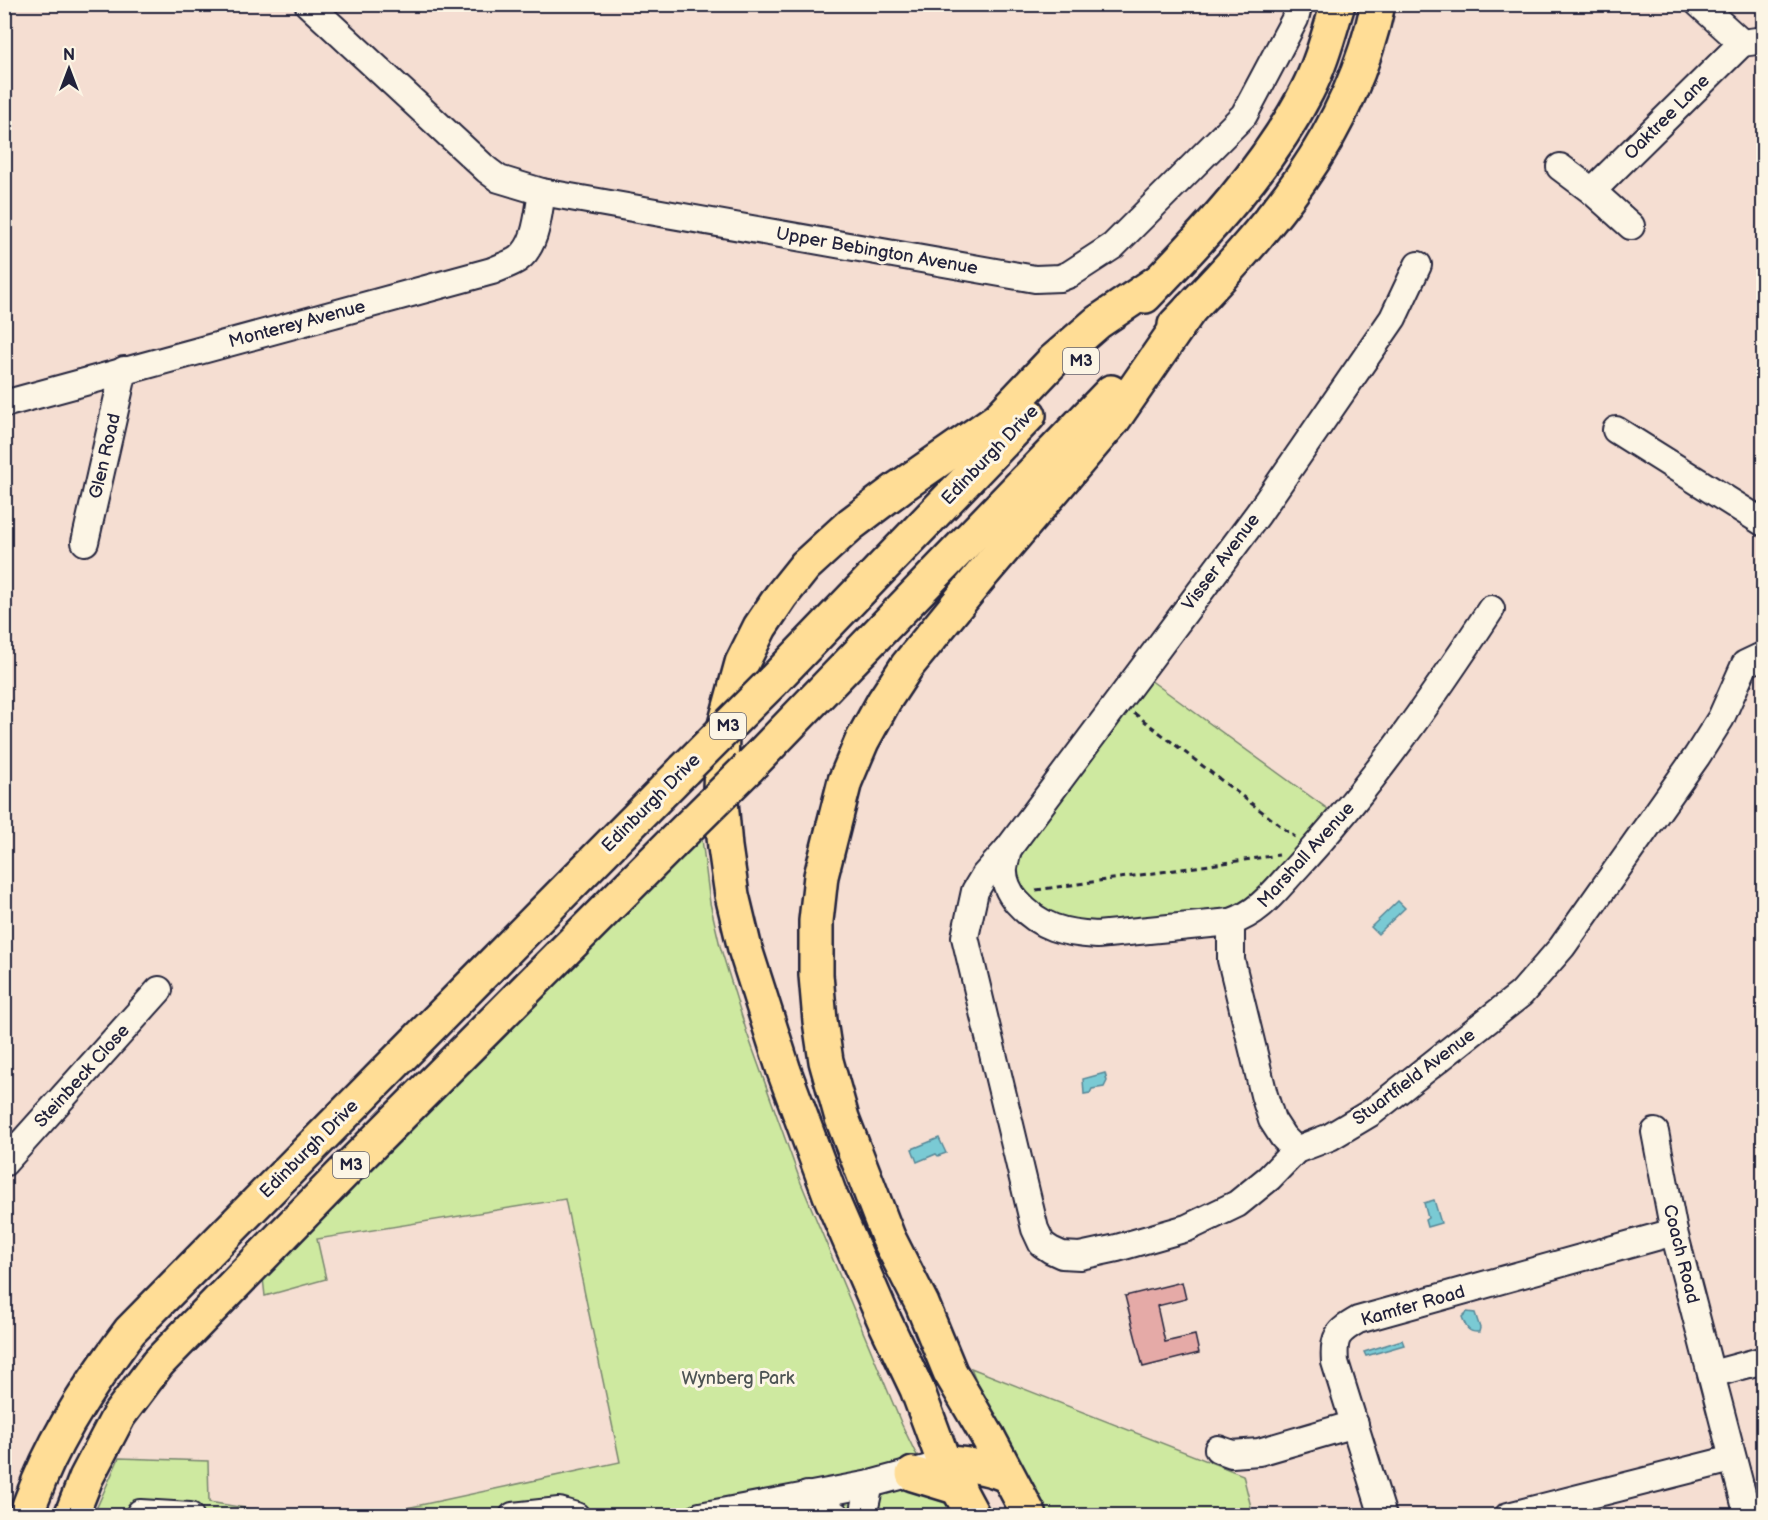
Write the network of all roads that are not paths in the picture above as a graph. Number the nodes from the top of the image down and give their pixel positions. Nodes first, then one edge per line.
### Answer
1 (308, 4) edge
2 (1299, 4) edge
3 (1338, 4) edge
4 (1378, 4) edge
5 (1699, 4) edge
6 (1753, 42) edge
7 (1560, 167) dead end
8 (1592, 191) junction
9 (542, 192) junction
10 (1631, 226) dead end
11 (1418, 265) dead end
12 (1159, 281) junction
13 (1190, 309) junction
14 (124, 370) junction
15 (4, 404) edge
16 (1616, 430) dead end
17 (1764, 523) edge
18 (85, 542) dead end
19 (1491, 609) dead end
20 (1764, 655) edge
21 (1008, 849) junction
22 (1010, 894) junction
23 (1231, 922) junction
24 (965, 937) junction
25 (159, 990) dead end
26 (1655, 1132) dead end
27 (1296, 1150) junction
28 (4, 1163) edge
29 (1674, 1232) junction
30 (1764, 1360) edge
31 (950, 1372) junction
32 (1712, 1374) junction
33 (1355, 1424) junction
34 (1218, 1449) dead end
35 (1732, 1459) junction
36 (913, 1474) joint
37 (1008, 1476) junction
38 (870, 1484) junction
39 (959, 1489) edge
40 (807, 1495) junction
41 (140, 1513) dead end
42 (26, 1515) edge
43 (71, 1515) edge
44 (190, 1515) edge
45 (513, 1515) edge
46 (576, 1515) edge
47 (700, 1515) edge
48 (837, 1515) edge
49 (863, 1515) edge
50 (1030, 1515) edge
51 (1383, 1515) edge
52 (1508, 1515) edge
53 (1748, 1515) edge

1 - 9 street, Upper Bebington Avenue
2 - 9 street, Upper Bebington Avenue
3 - 12 main road, Edinburgh Drive / M3
4 - 13 main road, M3
5 - 6 street
6 - 8 street, Oaktree Lane
7 - 8 street
8 - 10 street
9 - 14 street, Monterey Avenue
11 - 21 street, Visser Avenue
12 - 39 main road
12 - 42 main road, Edinburgh Drive / M3, bridge
13 - 31 main road
13 - 43 main road, M3, bridge
14 - 15 street, Monterey Avenue
14 - 18 street, Glen Road
16 - 17 street
19 - 23 street, Marshall Avenue
20 - 27 street, Stuartfield Avenue
21 - 22 street
21 - 24 street, Stuartfield Avenue
22 - 23 street
22 - 24 street
23 - 27 street
24 - 27 street, Stuartfield Avenue
25 - 28 street, Steinbeck Close
26 - 29 street, Coach Road
29 - 32 street, Coach Road
29 - 33 street, Kamfer Road
30 - 32 street
31 - 37 main road
31 - 39 main road
32 - 35 street, Coach Road
33 - 34 street
33 - 51 street, Kamfer Road
35 - 52 street
35 - 53 street, Coach Road
36 - 38 street
36 - 39 main road
37 - 39 main road
37 - 50 main road
38 - 40 street
38 - 49 street
40 - 47 street
40 - 48 street
41 - 44 street
45 - 46 street

